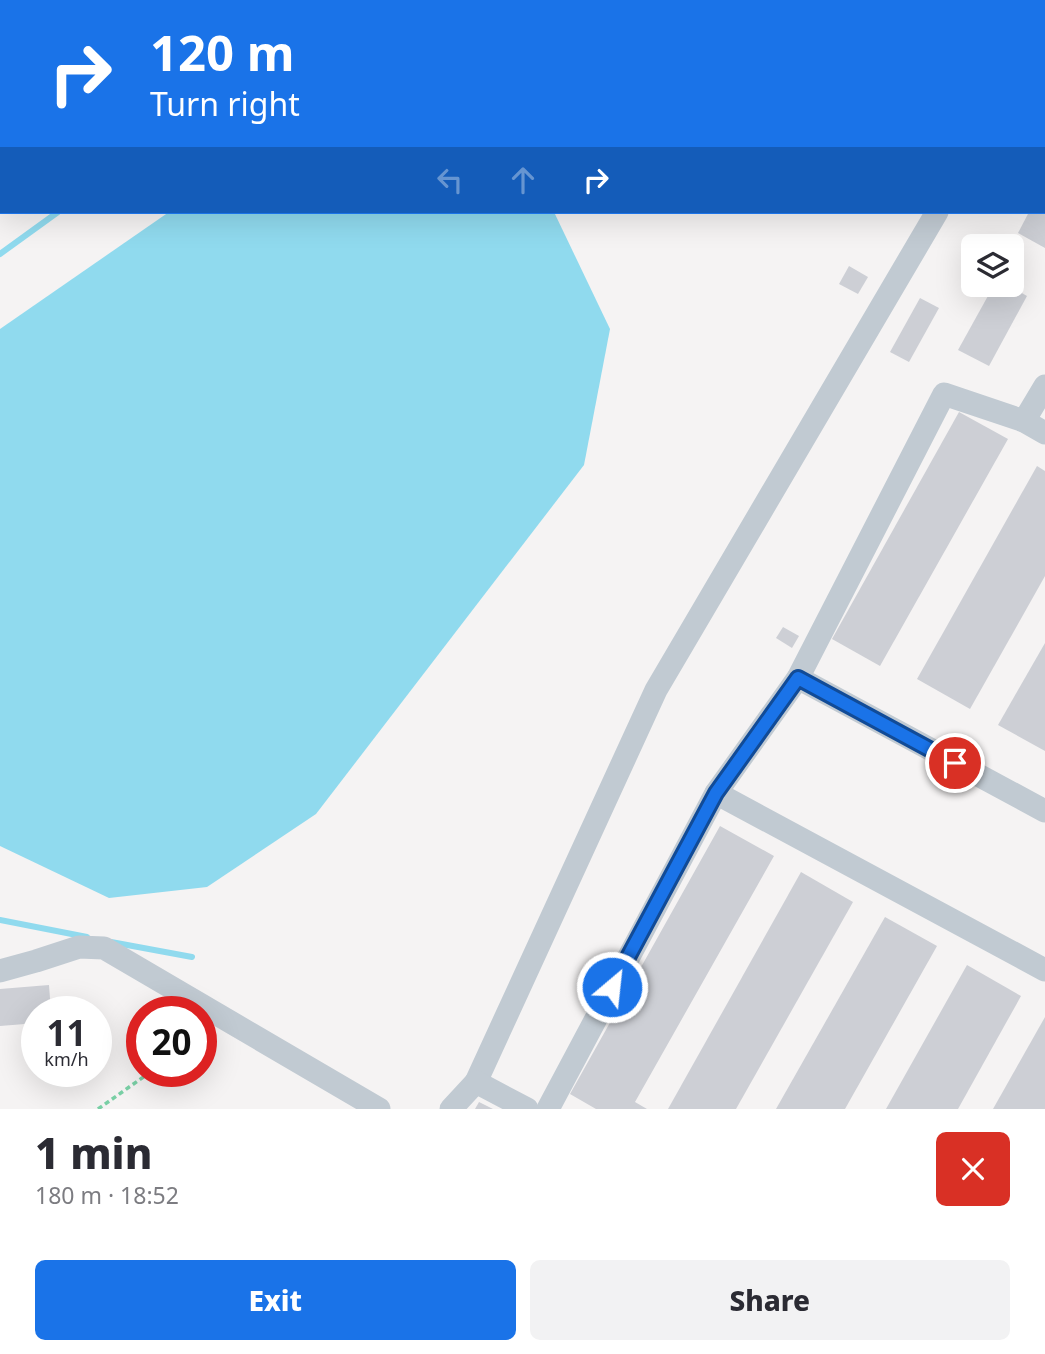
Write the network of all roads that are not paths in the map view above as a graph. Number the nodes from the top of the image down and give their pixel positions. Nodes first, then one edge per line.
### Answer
1 (936, 214) edge
2 (1045, 386) edge
3 (1024, 421) junction
4 (1045, 433) edge
5 (798, 678) junction
6 (716, 793) junction
7 (1045, 811) edge
8 (1045, 970) edge
9 (0, 971) edge
10 (476, 1083) junction
11 (379, 1109) edge
12 (450, 1109) edge
13 (527, 1109) edge
14 (548, 1109) edge

1 - 10 lane
2 - 3 lane
3 - 4 lane
3 - 5 lane
5 - 6 lane
5 - 7 lane
6 - 8 lane
6 - 14 lane
9 - 11 lane
10 - 12 lane
10 - 13 lane

